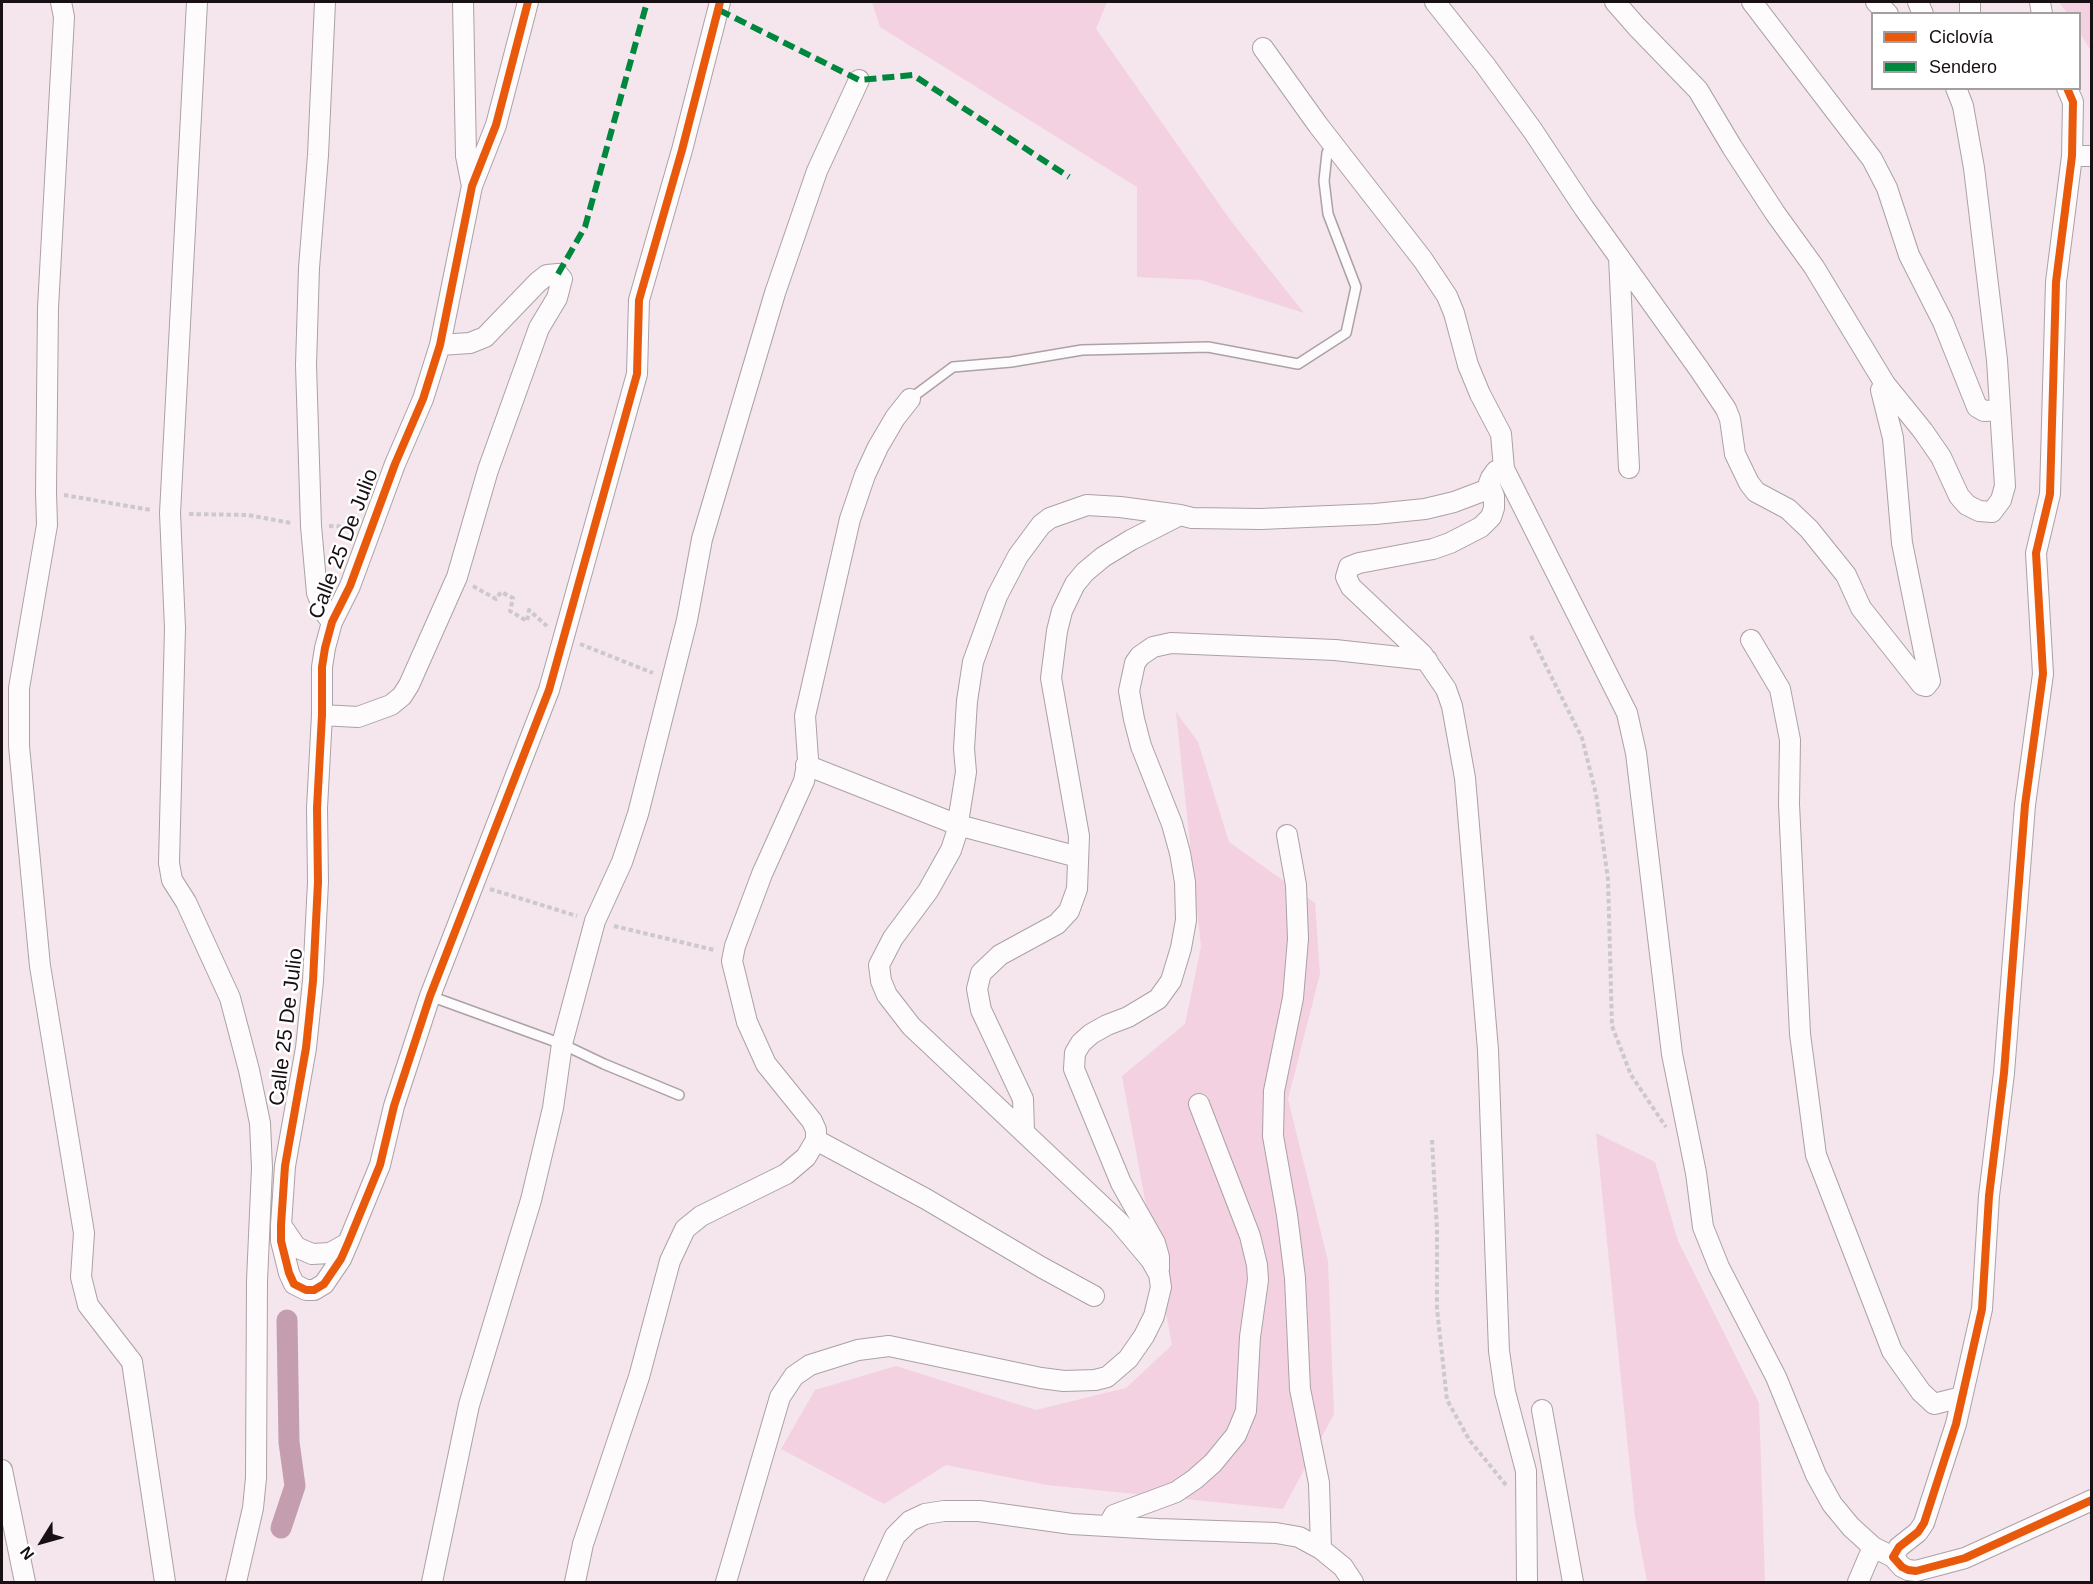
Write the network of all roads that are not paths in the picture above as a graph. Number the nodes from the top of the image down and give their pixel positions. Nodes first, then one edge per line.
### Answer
1 (197, 2) edge
2 (325, 2) edge
3 (463, 2) edge
4 (528, 2) edge
5 (720, 2) edge
6 (1435, 2) edge
7 (1615, 2) edge
8 (1752, 2) edge
9 (63, 7) edge
10 (1263, 48) dead end
11 (859, 81) dead end
12 (1957, 90) edge
13 (2068, 90) edge
14 (1332, 143) junction
15 (2082, 156) edge
16 (472, 186) junction
17 (1619, 257) junction
18 (440, 345) junction
19 (1885, 384) junction
20 (910, 399) joint
21 (1999, 410) junction
22 (1629, 468) dead end
23 (1504, 469) junction
24 (1491, 488) junction
25 (1180, 515) junction
26 (332, 622) junction
27 (1751, 640) dead end
28 (1427, 660) junction
29 (322, 715) junction
30 (807, 765) junction
31 (958, 825) junction
32 (1287, 835) dead end
33 (1078, 857) junction
34 (430, 996) junction
35 (562, 1044) junction
36 (679, 1095) dead end
37 (1199, 1104) dead end
38 (1024, 1132) junction
39 (816, 1140) junction
40 (285, 1166) junction
41 (262, 1168) junction
42 (281, 1225) junction
43 (348, 1243) junction
44 (1159, 1274) junction
45 (1094, 1296) dead end
46 (1962, 1397) junction
47 (1542, 1410) dead end
48 (2, 1470) edge
49 (2091, 1500) edge
50 (1108, 1526) junction
51 (1873, 1547) junction
52 (1321, 1549) junction
53 (1893, 1557) junction
54 (24, 1582) edge
55 (165, 1582) edge
56 (236, 1582) edge
57 (432, 1582) edge
58 (575, 1582) edge
59 (726, 1582) edge
60 (874, 1582) edge
61 (1353, 1582) edge
62 (1527, 1582) edge
63 (1574, 1582) edge
64 (1858, 1582) edge

1 - 41 street
2 - 26 street
3 - 16 street
4 - 16 street, Calle 25 De Julio
5 - 34 street
6 - 17 street
7 - 19 street
8 - 21 street
9 - 55 street
10 - 14 street
11 - 35 street
12 - 21 street
13 - 15 street
14 - 20 lane
14 - 23 street
15 - 46 street
16 - 18 street, Calle 25 De Julio
17 - 19 street
17 - 22 street
18 - 26 street, Calle 25 De Julio
18 - 29 street
19 - 21 street
20 - 30 street
23 - 24 street
23 - 51 street
24 - 25 street
24 - 28 street
25 - 31 street
25 - 33 street
26 - 29 street, Calle 25 De Julio
27 - 46 street
28 - 44 street
28 - 62 street
29 - 40 street, Calle 25 De Julio
30 - 31 street
30 - 39 street
31 - 33 street
31 - 38 street
32 - 52 street
33 - 38 street
34 - 35 lane
34 - 43 street
35 - 36 lane
35 - 57 street
37 - 50 street
38 - 44 street
39 - 45 street
39 - 58 street
40 - 41 street
40 - 42 street, Calle 25 De Julio
41 - 56 street
42 - 43 street
42 - 43 street, Calle 25 De Julio
44 - 59 street
46 - 53 street
47 - 63 street
48 - 54 street
49 - 53 street
50 - 52 street
50 - 60 street
51 - 53 street
51 - 64 street
52 - 61 street

